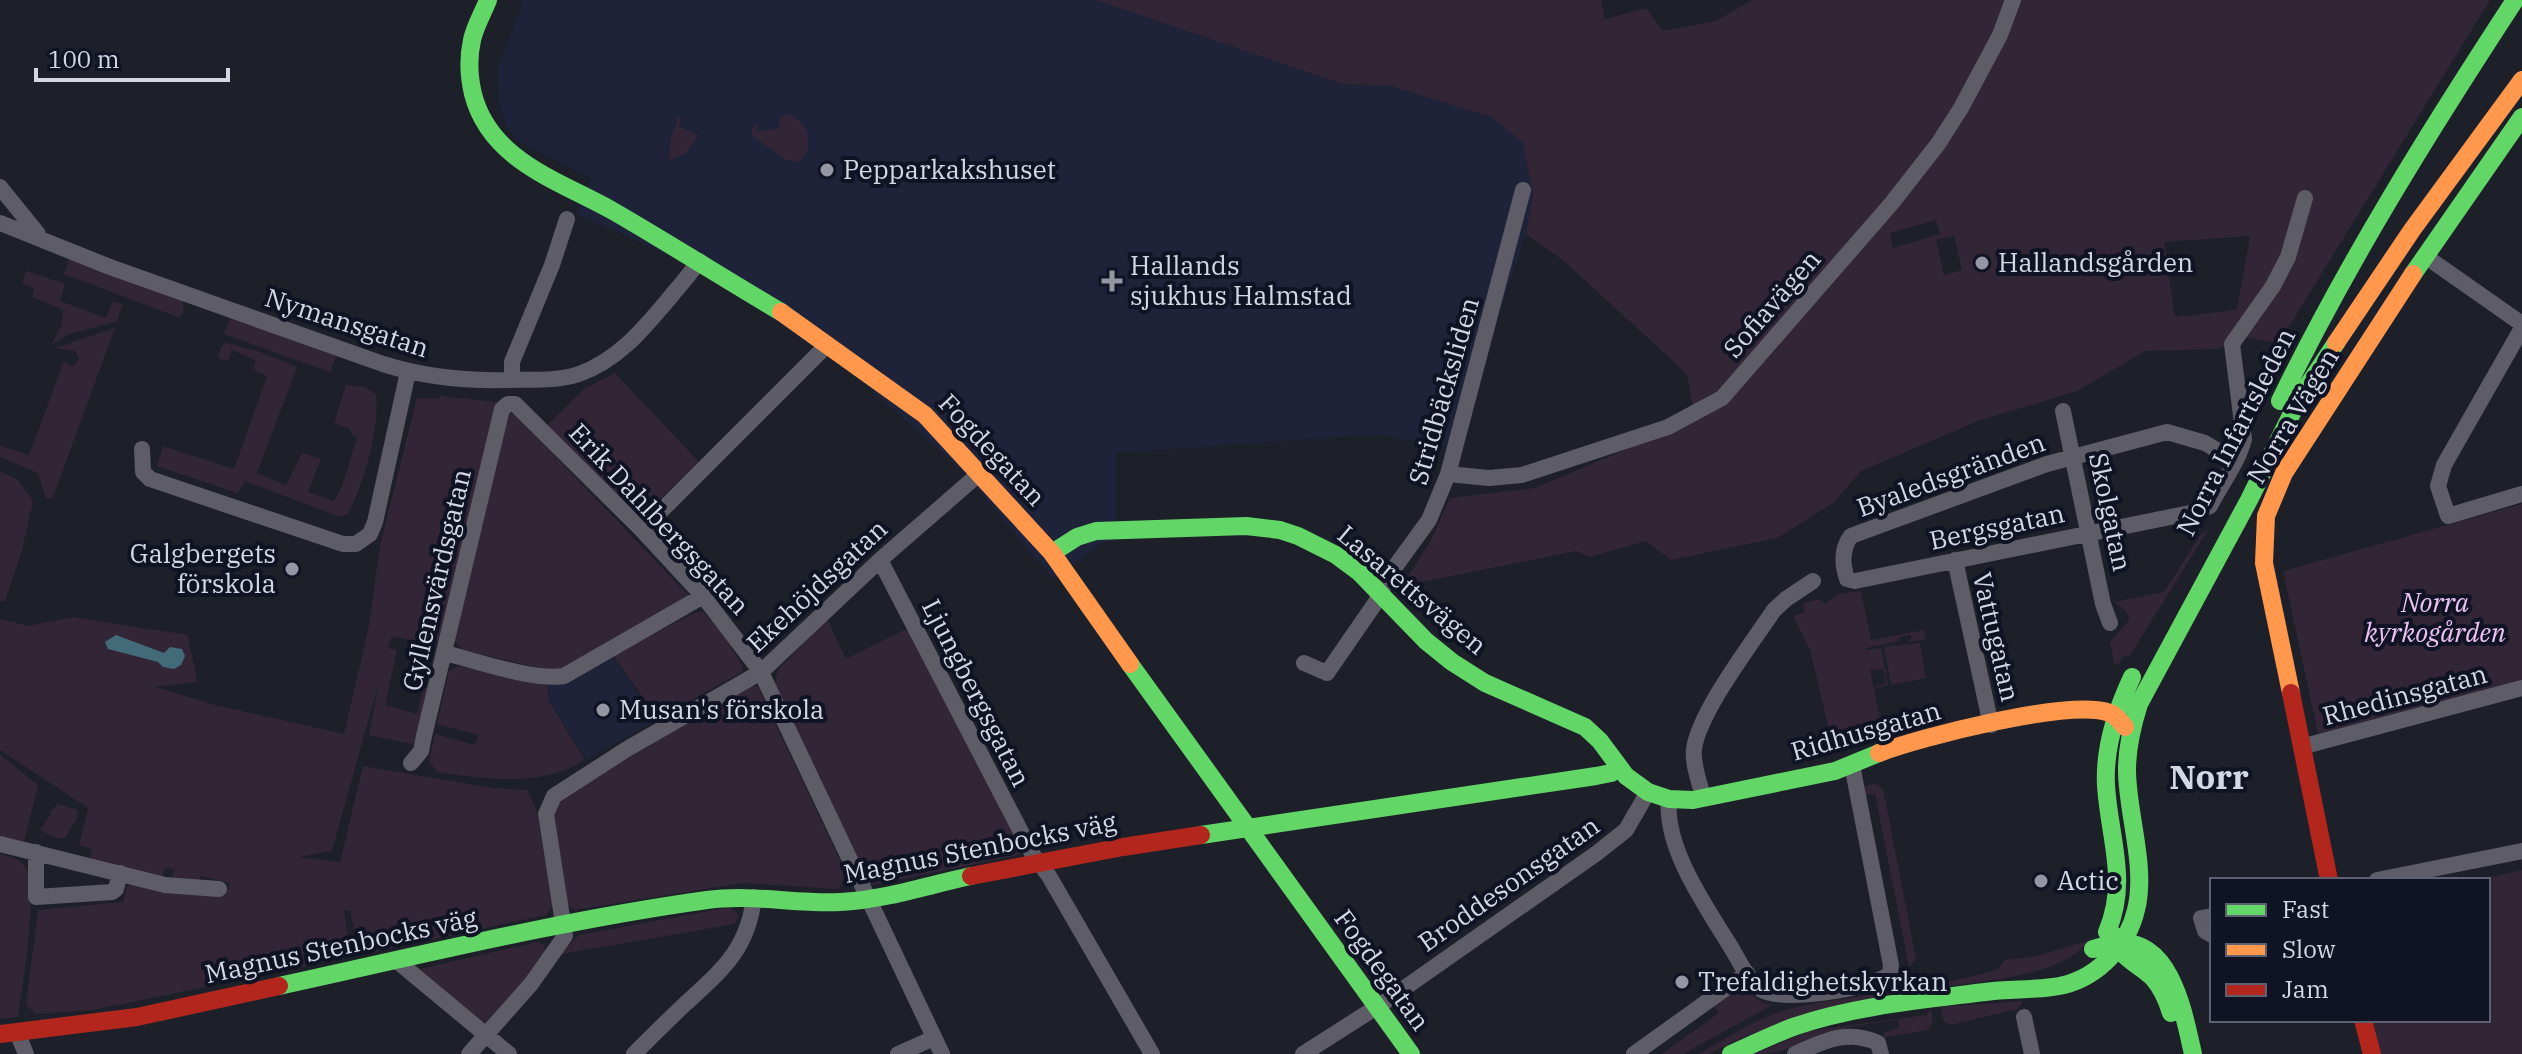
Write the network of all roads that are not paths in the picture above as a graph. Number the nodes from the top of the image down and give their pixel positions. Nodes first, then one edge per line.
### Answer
1 (488, 0) edge
2 (2013, 0) edge
3 (2515, 0) edge
4 (2522, 19) edge
5 (2522, 80) edge
6 (2522, 117) edge
7 (0, 187) edge
8 (1523, 190) dead end
9 (2305, 198) dead end
10 (567, 219) dead end
11 (0, 223) edge
12 (42, 239) junction
13 (2425, 256) junction
14 (699, 261) junction
15 (2522, 326) edge
16 (827, 345) junction
17 (408, 372) junction
18 (512, 380) junction
19 (2300, 397) junction
20 (505, 405) joint
21 (2063, 411) dead end
22 (142, 449) dead end
23 (2073, 457) junction
24 (2235, 461) junction
25 (980, 473) junction
26 (1448, 474) junction
27 (2522, 494) edge
28 (642, 530) junction
29 (2088, 533) junction
30 (1052, 553) junction
31 (880, 560) junction
32 (1955, 560) junction
33 (1844, 568) joint
34 (1813, 581) dead end
35 (1380, 592) junction
36 (703, 596) junction
37 (2110, 623) dead end
38 (445, 653) junction
39 (1304, 663) dead end
40 (761, 672) junction
41 (2522, 688) edge
42 (2139, 704) junction
43 (2115, 715) junction
44 (1991, 725) junction
45 (2129, 738) junction
46 (2301, 747) junction
47 (411, 763) dead end
48 (1852, 765) junction
49 (1619, 768) junction
50 (1641, 788) junction
51 (1703, 797) junction
52 (1669, 799) junction
53 (1247, 827) junction
54 (0, 844) edge
55 (2522, 851) edge
56 (36, 852) junction
57 (1040, 862) junction
58 (120, 873) junction
59 (2329, 878) edge
60 (2387, 878) edge
61 (219, 889) dead end
62 (754, 897) junction
63 (868, 899) junction
64 (2210, 916) edge
65 (2115, 917) junction
66 (564, 925) junction
67 (2210, 934) edge
68 (2118, 945) junction
69 (2093, 949) junction
70 (397, 961) junction
71 (1747, 973) junction
72 (1988, 991) junction
73 (1376, 1006) junction
74 (2024, 1017) dead end
75 (2364, 1022) edge
76 (8, 1033) edge
77 (486, 1035) junction
78 (934, 1038) junction
79 (26, 1054) edge
80 (469, 1054) edge
81 (509, 1054) edge
82 (634, 1054) edge
83 (898, 1054) edge
84 (942, 1054) edge
85 (1152, 1054) edge
86 (1303, 1054) edge
87 (1411, 1054) edge
88 (1634, 1054) edge
89 (1731, 1054) edge
90 (1795, 1054) edge
91 (1881, 1054) edge
92 (2032, 1054) edge
93 (2179, 1054) edge
94 (2193, 1054) edge
95 (2372, 1054) edge

1 - 14 main road, Fogdegatan
2 - 26 street, Sofiavägen
3 - 43 main road, Norra Infartsleden
4 - 19 main road
5 - 19 main road, Norra Infartsleden
6 - 13 main road, Norra Vägen
7 - 12 street, Nymansgatan
8 - 26 street, Stridbäcksliden
9 - 24 street, Bergsgatan
10 - 18 street
11 - 12 street, Nymansgatan
12 - 17 street, Nymansgatan
13 - 15 street
13 - 46 main road, Norra Vägen
14 - 16 main road, Fogdegatan
14 - 18 street, Nymansgatan
15 - 27 street
16 - 25 main road, Fogdegatan
16 - 28 street
17 - 18 street, Nymansgatan
17 - 22 street
19 - 42 main road, Norra Infartsleden
20 - 28 street, Erik Dahlbergsgatan
20 - 38 street, Gyllensvärdsgatan
21 - 23 street, Skolgatan
23 - 24 street, Byaledsgränden
23 - 29 street, Skolgatan
23 - 33 street, Byaledsgränden
24 - 29 street, Bergsgatan
25 - 30 main road, Fogdegatan
25 - 31 street, Ekehöjdsgatan
26 - 35 street, Stridbäcksliden
28 - 36 street, Erik Dahlbergsgatan
29 - 32 street, Bergsgatan
29 - 37 street, Skolgatan
30 - 35 main road, Lasarettsvägen
30 - 53 main road, Fogdegatan
31 - 40 street, Ekehöjdsgatan
31 - 57 street, Ljungbergsgatan
32 - 33 street, Bergsgatan
32 - 44 street, Vattugatan
34 - 51 street
35 - 39 street, Stridbäcksliden
35 - 49 main road, Lasarettsvägen
36 - 38 street
36 - 40 street, Erik Dahlbergsgatan
38 - 47 street, Gyllensvärdsgatan
40 - 63 street, Erik Dahlbergsgatan
40 - 66 street, Ekehöjdsgatan
41 - 46 street, Rhedinsgatan
42 - 43 main road
42 - 45 main road, Norra Infartsleden
43 - 44 main road, Ridhusgatan
43 - 45 main road
43 - 65 main road, Norra Infartsleden
44 - 48 main road, Ridhusgatan
45 - 68 main road, Norra Infartsleden
46 - 59 main road, Norra Vägen
48 - 51 main road, Ridhusgatan
48 - 71 street
49 - 50 main road
49 - 53 main road, Magnus Stenbocks väg
50 - 52 main road, Ridhusgatan
50 - 73 street, Broddesonsgatan
51 - 52 main road, Ridhusgatan
52 - 71 street
53 - 57 main road, Magnus Stenbocks väg
53 - 73 main road, Fogdegatan
54 - 56 street
55 - 60 street
56 - 58 street
56 - 58 street
57 - 63 main road, Magnus Stenbocks väg
57 - 85 street, Ljungbergsgatan
58 - 61 street
62 - 63 main road, Magnus Stenbocks väg
62 - 66 main road, Magnus Stenbocks väg
62 - 82 street
63 - 78 street, Erik Dahlbergsgatan
64 - 67 street
65 - 68 main road
65 - 69 main road
66 - 70 main road, Magnus Stenbocks väg
66 - 77 street
68 - 69 main road
68 - 72 main road
68 - 93 main road
68 - 94 main road
69 - 72 main road
70 - 76 main road, Magnus Stenbocks väg
70 - 77 street
71 - 88 street
72 - 89 main road
73 - 86 street, Broddesonsgatan
73 - 87 main road, Fogdegatan
74 - 92 street
75 - 95 main road
76 - 79 street
77 - 80 street
77 - 81 street
78 - 83 street
78 - 84 street, Erik Dahlbergsgatan
90 - 91 street

